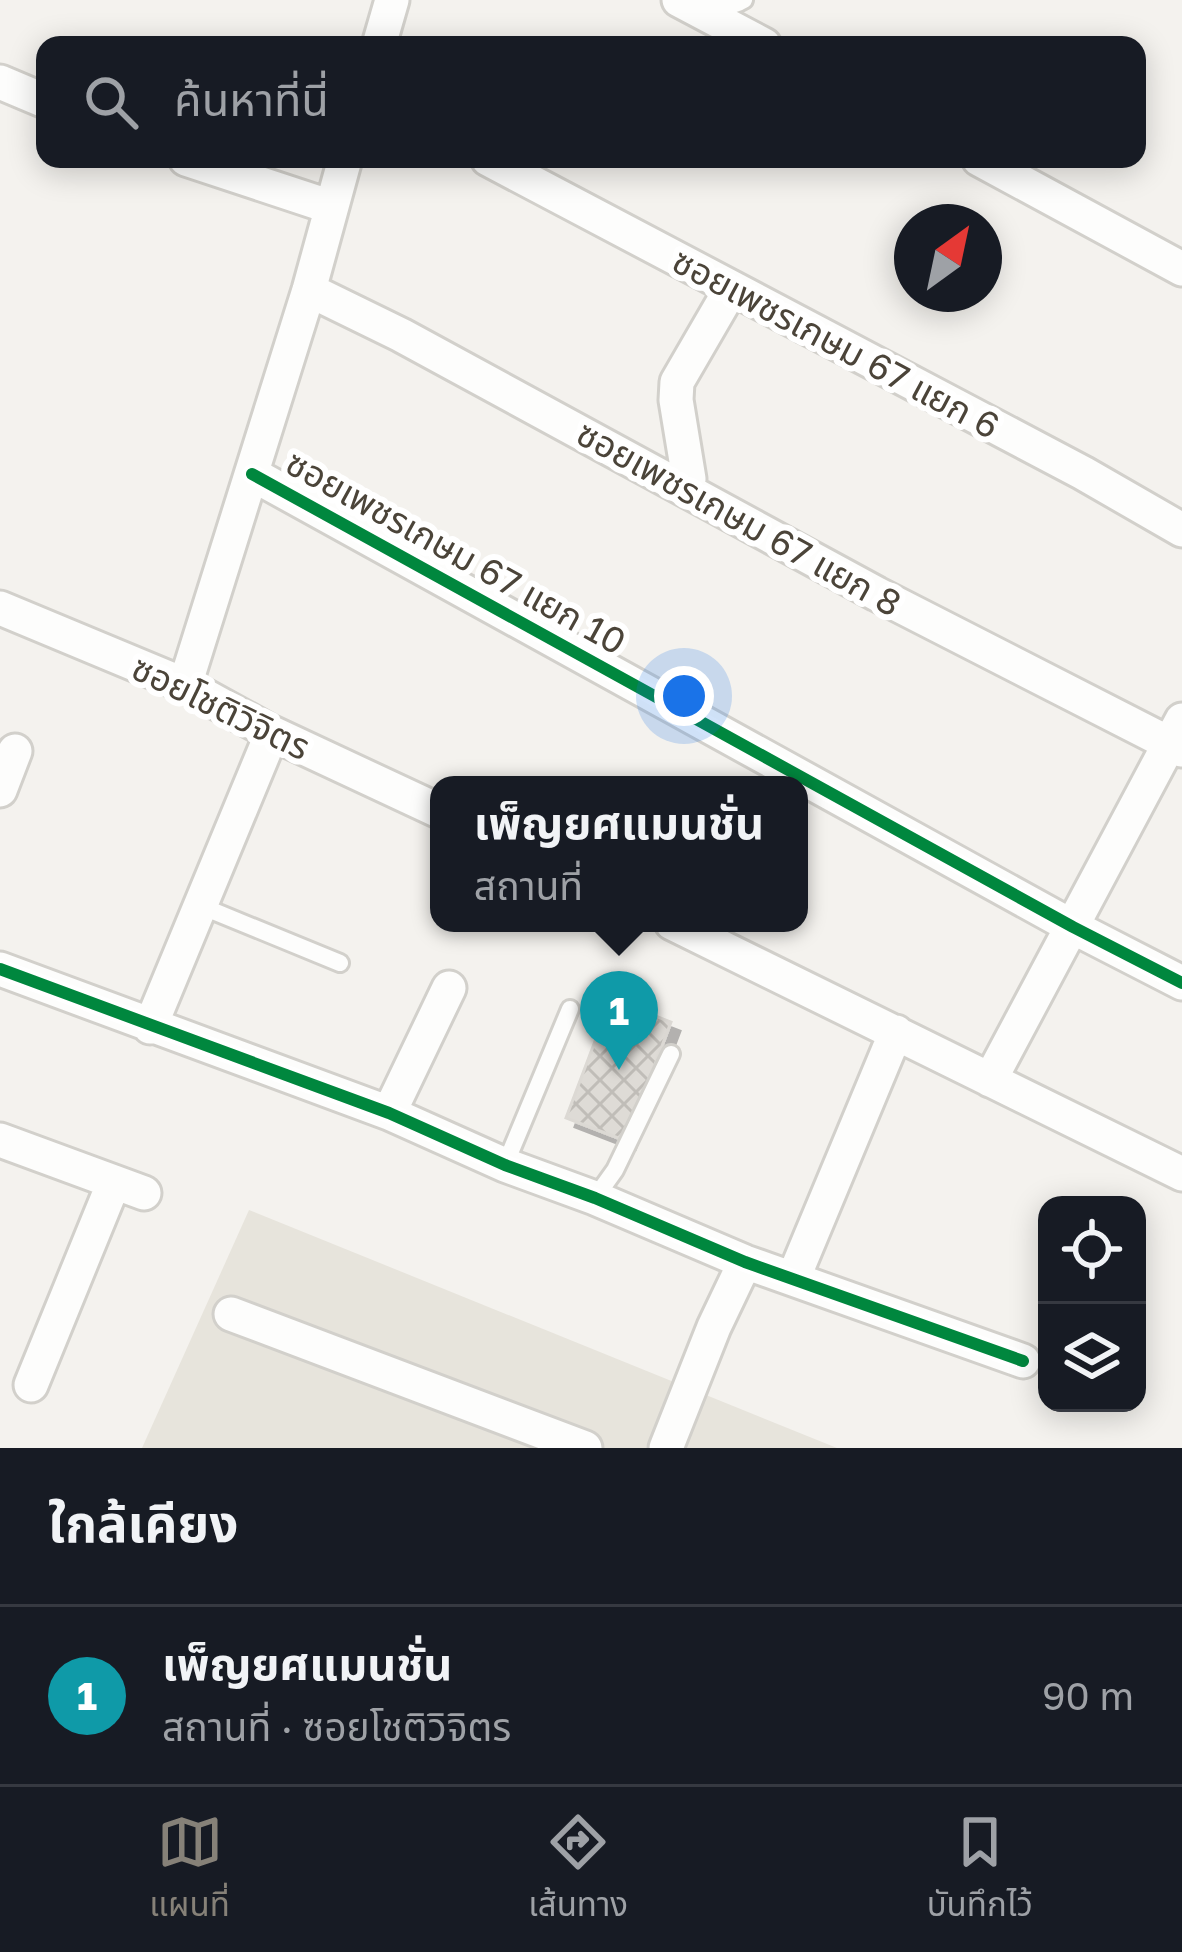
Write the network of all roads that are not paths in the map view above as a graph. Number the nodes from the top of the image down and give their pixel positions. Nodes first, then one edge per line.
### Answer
1 (392, 0) edge
2 (680, 0) edge
3 (702, 0) edge
4 (744, 0) edge
5 (382, 36) edge
6 (747, 36) edge
7 (0, 82) edge
8 (36, 97) edge
9 (213, 168) edge
10 (342, 168) edge
11 (505, 168) edge
12 (996, 168) edge
13 (331, 207) junction
14 (1182, 269) edge
15 (731, 289) junction
16 (310, 290) junction
17 (252, 474) junction
18 (689, 479) dead end
19 (1182, 530) edge
20 (0, 608) edge
21 (184, 686) junction
22 (272, 733) junction
23 (1178, 737) edge
24 (15, 751) dead end
25 (799, 776) edge
26 (808, 781) edge
27 (0, 790) edge
28 (430, 807) edge
29 (201, 906) junction
30 (1073, 927) junction
31 (690, 932) edge
32 (340, 963) dead end
33 (0, 969) edge
34 (1182, 982) edge
35 (449, 988) dead end
36 (570, 1009) dead end
37 (150, 1027) junction
38 (896, 1032) junction
39 (671, 1054) dead end
40 (990, 1081) junction
41 (388, 1113) junction
42 (0, 1140) edge
43 (505, 1165) junction
44 (1182, 1174) edge
45 (595, 1198) junction
46 (745, 1262) junction
47 (794, 1279) junction
48 (231, 1314) dead end
49 (1023, 1361) dead end
50 (31, 1385) dead end
51 (586, 1448) edge
52 (666, 1448) edge

1 - 5 street
2 - 6 street
3 - 4 lane
7 - 8 street
9 - 13 street
10 - 13 street
11 - 15 street, ซอยเพชรเกษม 67 แยก 6
12 - 14 street
13 - 16 street
15 - 18 street
15 - 19 street, ซอยเพชรเกษม 67 แยก 6
16 - 17 street
16 - 23 street, ซอยเพชรเกษม 67 แยก 8
17 - 21 street
17 - 25 street, ซอยเพชรเกษม 67 แยก 10
20 - 21 street, ซอยโชติวิจิตร
21 - 22 street, ซอยโชติวิจิตร
22 - 28 street, ซอยโชติวิจิตร
22 - 29 street
23 - 30 street
24 - 27 street
26 - 30 street, ซอยเพชรเกษม 67 แยก 10
29 - 32 lane
29 - 37 street
30 - 34 street, ซอยเพชรเกษม 67 แยก 10
30 - 40 street
31 - 38 street
33 - 37 street
35 - 41 street
36 - 43 lane
37 - 41 street
38 - 40 street
38 - 47 street
39 - 45 lane
40 - 44 street
41 - 43 street
42 - 50 street
43 - 45 street
45 - 46 street
46 - 47 street
46 - 52 street
47 - 49 street
48 - 51 street

